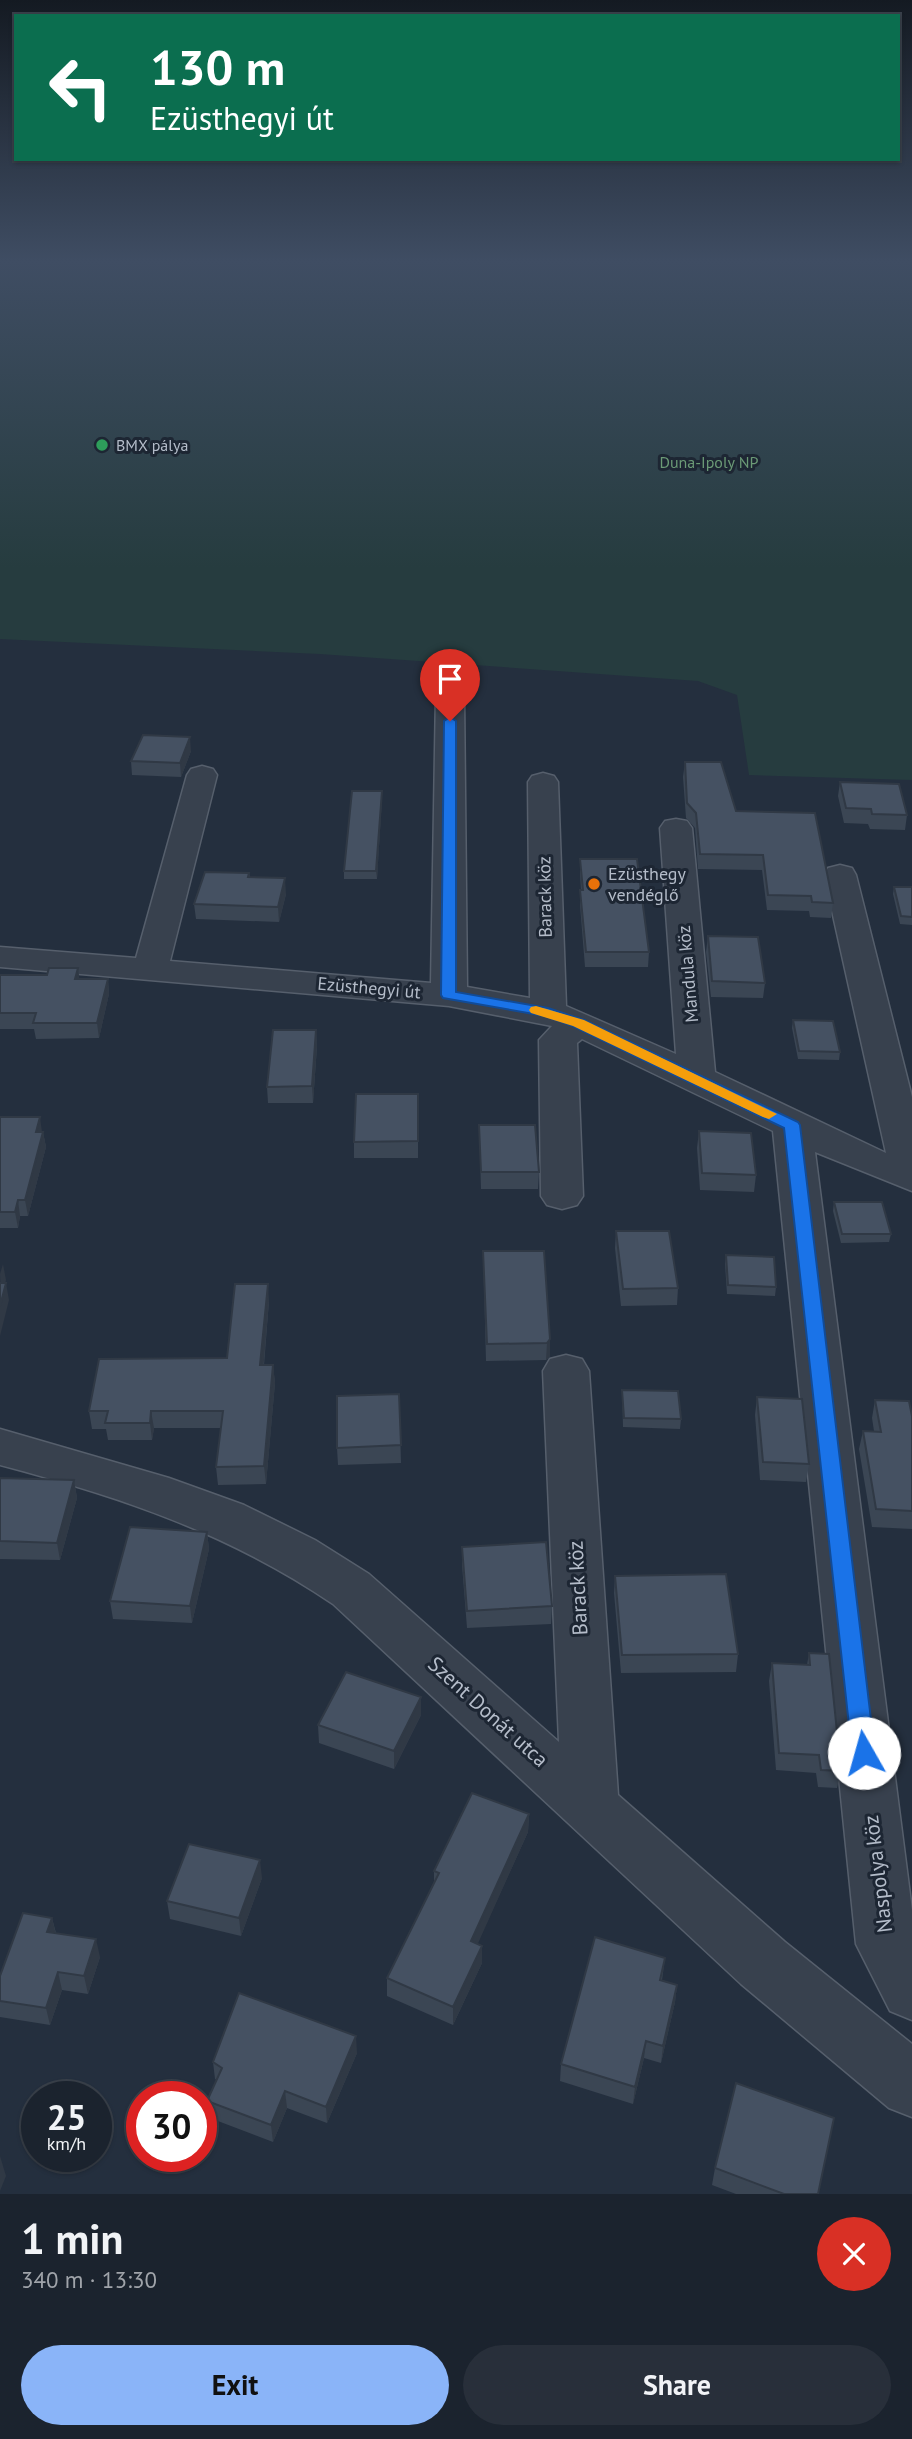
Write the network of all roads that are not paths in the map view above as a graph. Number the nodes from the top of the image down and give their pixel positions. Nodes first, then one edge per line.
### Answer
1 (450, 694) dead end
2 (202, 775) dead end
3 (543, 782) dead end
4 (676, 828) dead end
5 (840, 875) dead end
6 (0, 957) edge
7 (151, 968) junction
8 (449, 995) junction
9 (563, 1017) junction
10 (697, 1078) junction
11 (792, 1125) junction
12 (912, 1178) edge
13 (562, 1196) dead end
14 (566, 1371) dead end
15 (0, 1447) edge
16 (590, 1805) junction
17 (912, 1990) edge
18 (912, 2085) edge

1 - 8 street
2 - 7 street
3 - 9 street, Barack köz
4 - 10 street, Mandula köz
5 - 12 street
6 - 7 street, Ezüsthegyi út
7 - 8 street, Ezüsthegyi út
8 - 9 street, Ezüsthegyi út
9 - 10 street, Ezüsthegyi út
9 - 13 street
10 - 11 street, Ezüsthegyi út
11 - 12 street, Ezüsthegyi út
11 - 17 street, Naspolya köz
14 - 16 street, Barack köz
15 - 16 street, Szent Donát utca
16 - 18 street, Szent Donát utca

